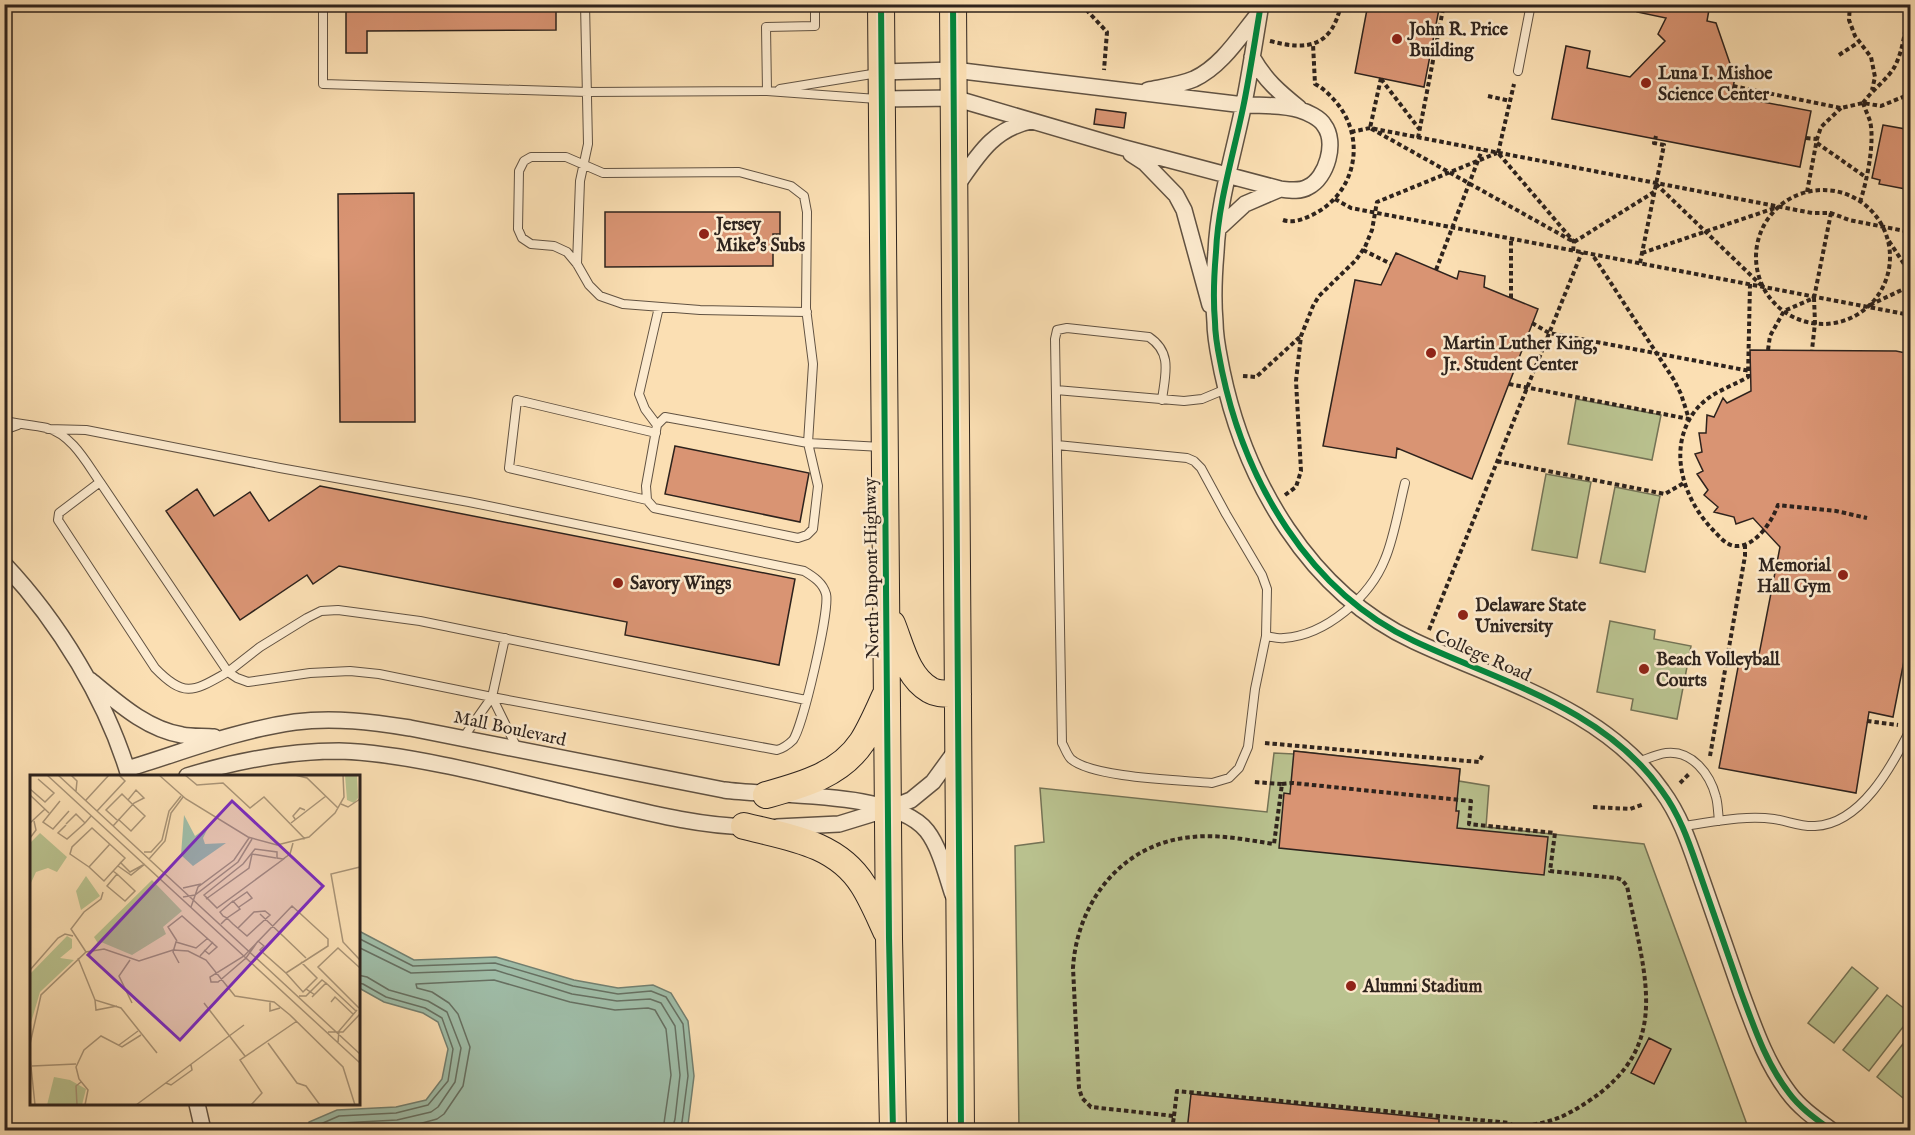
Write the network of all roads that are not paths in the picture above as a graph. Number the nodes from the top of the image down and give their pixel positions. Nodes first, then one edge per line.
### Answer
1 (323, 4) edge
2 (585, 4) edge
3 (815, 4) edge
4 (881, 4) edge
5 (953, 4) edge
6 (1531, 4) edge
7 (1260, 9) edge
8 (1252, 57) junction
9 (954, 70) junction
10 (1518, 71) dead end
11 (881, 72) junction
12 (767, 91) junction
13 (587, 92) junction
14 (1139, 93) junction
15 (954, 98) junction
16 (881, 99) junction
17 (1244, 105) junction
18 (1302, 110) junction
19 (1031, 120) junction
20 (1121, 147) junction
21 (584, 163) junction
22 (1228, 174) junction
23 (954, 189) junction
24 (1280, 189) junction
25 (1218, 229) junction
26 (577, 264) junction
27 (659, 307) junction
28 (807, 312) junction
29 (1215, 323) junction
30 (1226, 389) junction
31 (1056, 390) junction
32 (1162, 400) junction
33 (4, 422) edge
34 (20, 425) junction
35 (48, 429) junction
36 (656, 429) junction
37 (4, 430) edge
38 (808, 443) junction
39 (1057, 445) junction
40 (884, 447) junction
41 (100, 482) junction
42 (1404, 483) dead end
43 (647, 500) junction
44 (4, 564) edge
45 (1354, 604) junction
46 (886, 609) junction
47 (1266, 636) junction
48 (505, 638) junction
49 (228, 672) junction
50 (85, 676) junction
51 (887, 693) junction
52 (958, 694) junction
53 (492, 697) junction
54 (806, 700) junction
55 (1911, 730) edge
56 (223, 738) junction
57 (463, 738) junction
58 (958, 747) junction
59 (518, 749) junction
60 (240, 762) junction
61 (1638, 762) junction
62 (128, 773) edge
63 (195, 775) edge
64 (219, 775) edge
65 (766, 795) junction
66 (888, 809) junction
67 (1719, 821) junction
68 (744, 826) junction
69 (1683, 826) junction
70 (960, 915) junction
71 (889, 938) junction
72 (197, 1105) edge
73 (203, 1131) edge
74 (893, 1131) edge
75 (961, 1131) edge
76 (1831, 1131) edge

1 - 13 lane
2 - 13 lane
3 - 12 lane
4 - 11 highway, North Dupont Highway
5 - 9 highway
6 - 10 lane
7 - 8 street
7 - 14 street
8 - 17 street
8 - 18 street
9 - 11 street
9 - 14 street
9 - 15 highway
11 - 12 lane
11 - 16 highway, North Dupont Highway
12 - 13 lane
12 - 16 lane
13 - 21 lane
14 - 17 street
15 - 16 street
15 - 19 street
15 - 23 highway
16 - 40 highway, North Dupont Highway
17 - 18 street
17 - 22 street
18 - 24 street
19 - 20 street
19 - 23 street
20 - 22 street
20 - 29 street
21 - 26 lane
21 - 26 lane
21 - 28 lane
22 - 24 street
22 - 25 street, College Road
23 - 52 highway
24 - 25 street
25 - 29 street, College Road
26 - 27 lane
27 - 28 lane
27 - 36 lane
28 - 38 lane
29 - 30 street, College Road
30 - 32 lane
30 - 45 street, College Road
31 - 32 lane
31 - 32 lane
31 - 39 lane
33 - 34 lane
34 - 35 lane
34 - 37 lane
35 - 41 lane
35 - 54 lane
36 - 38 lane
36 - 43 lane
36 - 43 lane
38 - 40 lane
38 - 43 lane
39 - 47 lane
39 - 47 lane
40 - 46 highway, North Dupont Highway
41 - 49 lane
41 - 49 lane
42 - 45 lane
44 - 50 street, Mall Boulevard
45 - 47 lane
45 - 61 street, College Road
46 - 51 highway, North Dupont Highway
46 - 52 highway
48 - 49 lane
48 - 53 lane
48 - 54 lane
49 - 53 lane
50 - 56 street
50 - 62 street, Mall Boulevard
51 - 65 highway
51 - 66 highway, North Dupont Highway
52 - 58 highway
53 - 54 lane
53 - 57 lane
53 - 59 lane
55 - 67 lane
56 - 57 street, Mall Boulevard
56 - 62 street, Mall Boulevard
57 - 59 street, Mall Boulevard
58 - 66 street
58 - 70 highway
59 - 65 street, Mall Boulevard
60 - 63 street
60 - 64 street
60 - 68 street
61 - 67 lane
61 - 69 street, College Road
65 - 66 street, Mall Boulevard
66 - 68 street
66 - 70 street, Mall Boulevard
66 - 71 highway, North Dupont Highway
67 - 69 lane
68 - 71 highway
69 - 76 street, College Road
70 - 75 highway
71 - 74 highway, North Dupont Highway
72 - 73 street

